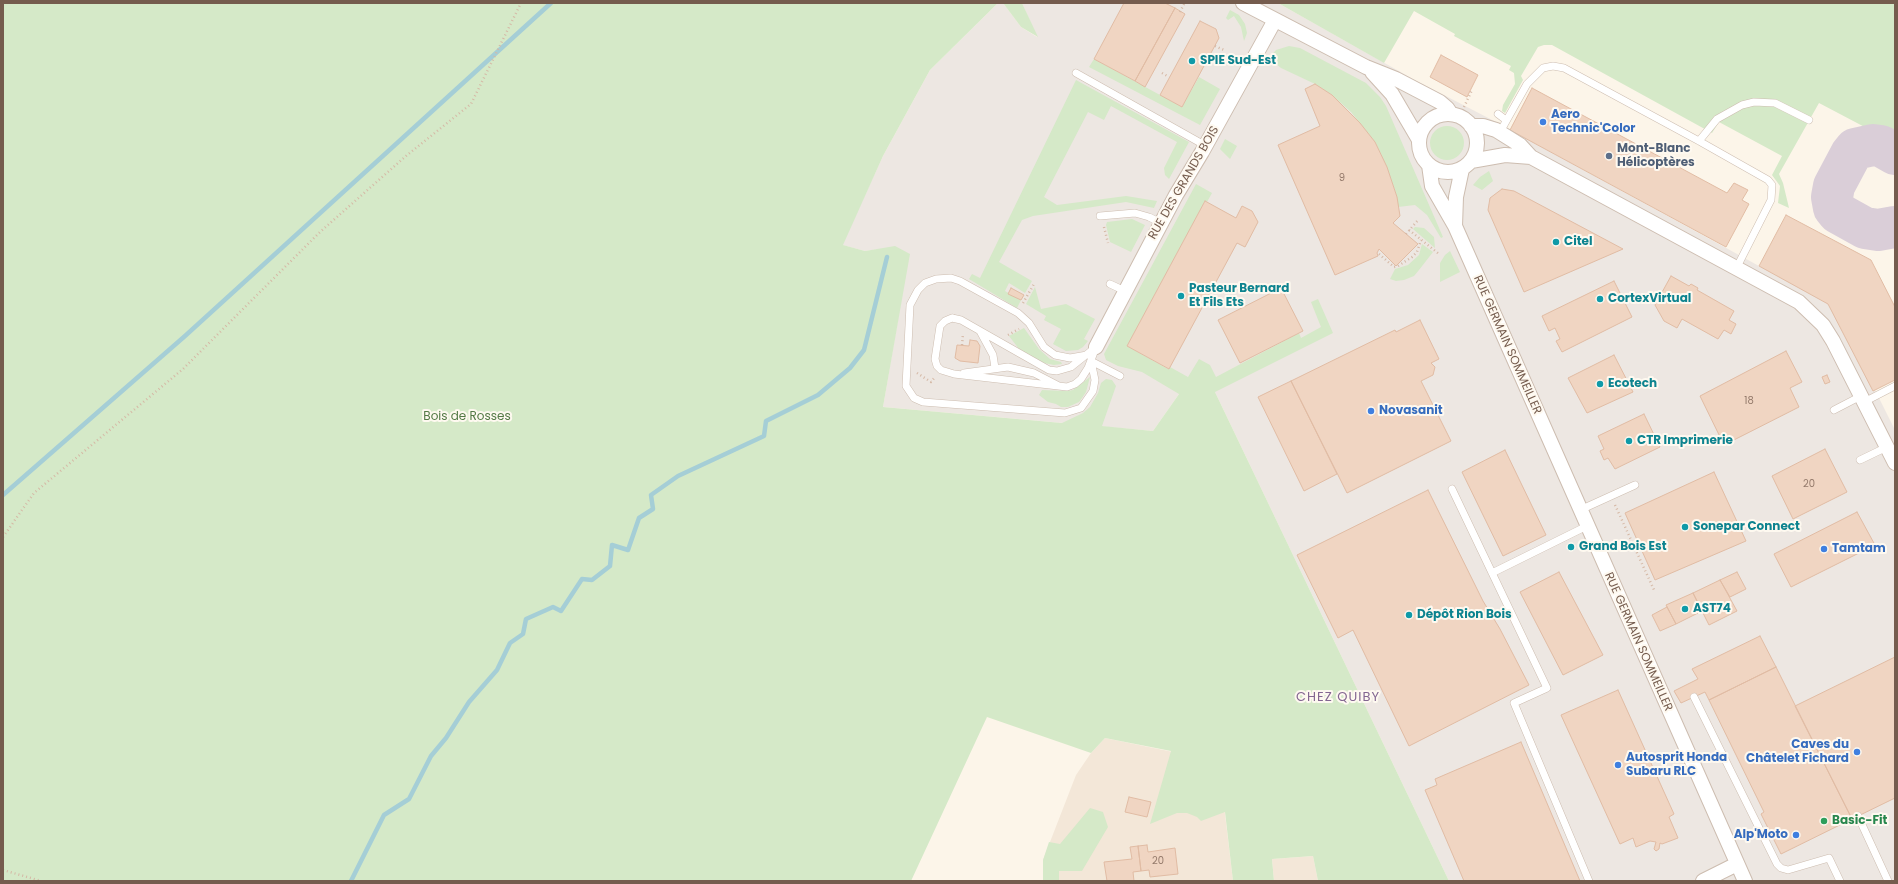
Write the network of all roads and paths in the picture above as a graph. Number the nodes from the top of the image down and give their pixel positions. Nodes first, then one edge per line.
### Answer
1 (521, 3) edge
2 (1243, 3) edge
3 (1184, 4) dead end
4 (1180, 12) dead end
5 (1275, 20) junction
6 (1216, 46) dead end
7 (1224, 50) dead end
8 (1366, 67) junction
9 (1076, 73) dead end
10 (1162, 73) dead end
11 (1169, 77) dead end
12 (1472, 90) dead end
13 (1498, 114) dead end
14 (1455, 115) junction
15 (1810, 120) dead end
16 (1471, 126) junction
17 (1503, 126) junction
18 (1419, 140) junction
19 (1699, 141) junction
20 (1206, 146) junction
21 (1531, 157) junction
22 (1429, 165) junction
23 (1466, 165) junction
24 (1100, 216) dead end
25 (1419, 219) dead end
26 (1161, 223) junction
27 (1455, 226) junction
28 (1105, 228) dead end
29 (1409, 230) junction
30 (1406, 234) dead end
31 (1422, 240) junction
32 (1108, 243) dead end
33 (1380, 254) dead end
34 (1439, 254) dead end
35 (1737, 267) junction
36 (1034, 284) dead end
37 (1110, 284) dead end
38 (1125, 291) junction
39 (1018, 313) junction
40 (1018, 329) dead end
41 (980, 330) junction
42 (1008, 335) dead end
43 (1092, 355) junction
44 (995, 368) junction
45 (954, 374) junction
46 (1120, 376) dead end
47 (924, 377) dead end
48 (929, 380) dead end
49 (1895, 386) edge
50 (1062, 388) junction
51 (1863, 399) junction
52 (1834, 410) dead end
53 (1887, 447) junction
54 (1860, 460) dead end
55 (1895, 463) edge
56 (1635, 485) dead end
57 (1452, 489) dead end
58 (1611, 496) junction
59 (1580, 510) junction
60 (1587, 526) junction
61 (3, 537) edge
62 (1492, 573) junction
63 (1655, 592) dead end
64 (1694, 697) dead end
65 (1858, 816) dead end
66 (1737, 864) junction
67 (3, 870) edge
68 (41, 881) edge
69 (1589, 881) edge
70 (1703, 881) edge
71 (1745, 881) edge
72 (1840, 881) edge
73 (1888, 881) edge

1 - 61 path
2 - 5 street, RUE GERMAIN SOMMEILLER
3 - 4 path
5 - 8 street, RUE GERMAIN SOMMEILLER
5 - 20 street, RUE DES GRANDS BOIS
6 - 7 path
8 - 14 street, RUE GERMAIN SOMMEILLER
8 - 18 street, RUE GERMAIN SOMMEILLER
9 - 20 lane
10 - 11 path
12 - 14 path
13 - 17 lane
14 - 16 street, RUE GERMAIN SOMMEILLER
14 - 18 street
15 - 19 lane
16 - 17 street
16 - 23 street, RUE GERMAIN SOMMEILLER
17 - 19 lane
17 - 21 street
18 - 22 street, RUE GERMAIN SOMMEILLER
19 - 35 lane
20 - 26 street, RUE DES GRANDS BOIS
21 - 23 street
21 - 35 street
22 - 23 street
22 - 27 street, RUE GERMAIN SOMMEILLER
23 - 27 street, RUE GERMAIN SOMMEILLER
24 - 26 lane
25 - 29 path
26 - 38 street, RUE DES GRANDS BOIS
27 - 59 street, RUE GERMAIN SOMMEILLER
28 - 32 path
29 - 30 path
29 - 31 path
31 - 33 path
31 - 34 path
35 - 51 street
36 - 39 path
37 - 38 lane
38 - 43 street, RUE DES GRANDS BOIS
39 - 43 lane
39 - 43 lane
40 - 42 path
41 - 43 lane
41 - 44 lane
41 - 45 lane
43 - 46 lane
43 - 50 lane
44 - 45 lane
44 - 50 lane
45 - 50 lane
47 - 48 path
49 - 51 lane
51 - 52 lane
51 - 53 street
53 - 54 lane
53 - 55 street
56 - 58 lane
57 - 62 lane
58 - 59 lane
58 - 63 path
59 - 60 street, RUE GERMAIN SOMMEILLER
60 - 62 lane
60 - 66 street, RUE GERMAIN SOMMEILLER
62 - 69 lane
64 - 72 lane
65 - 73 lane
66 - 70 street
66 - 71 street, RUE GERMAIN SOMMEILLER
67 - 68 path

